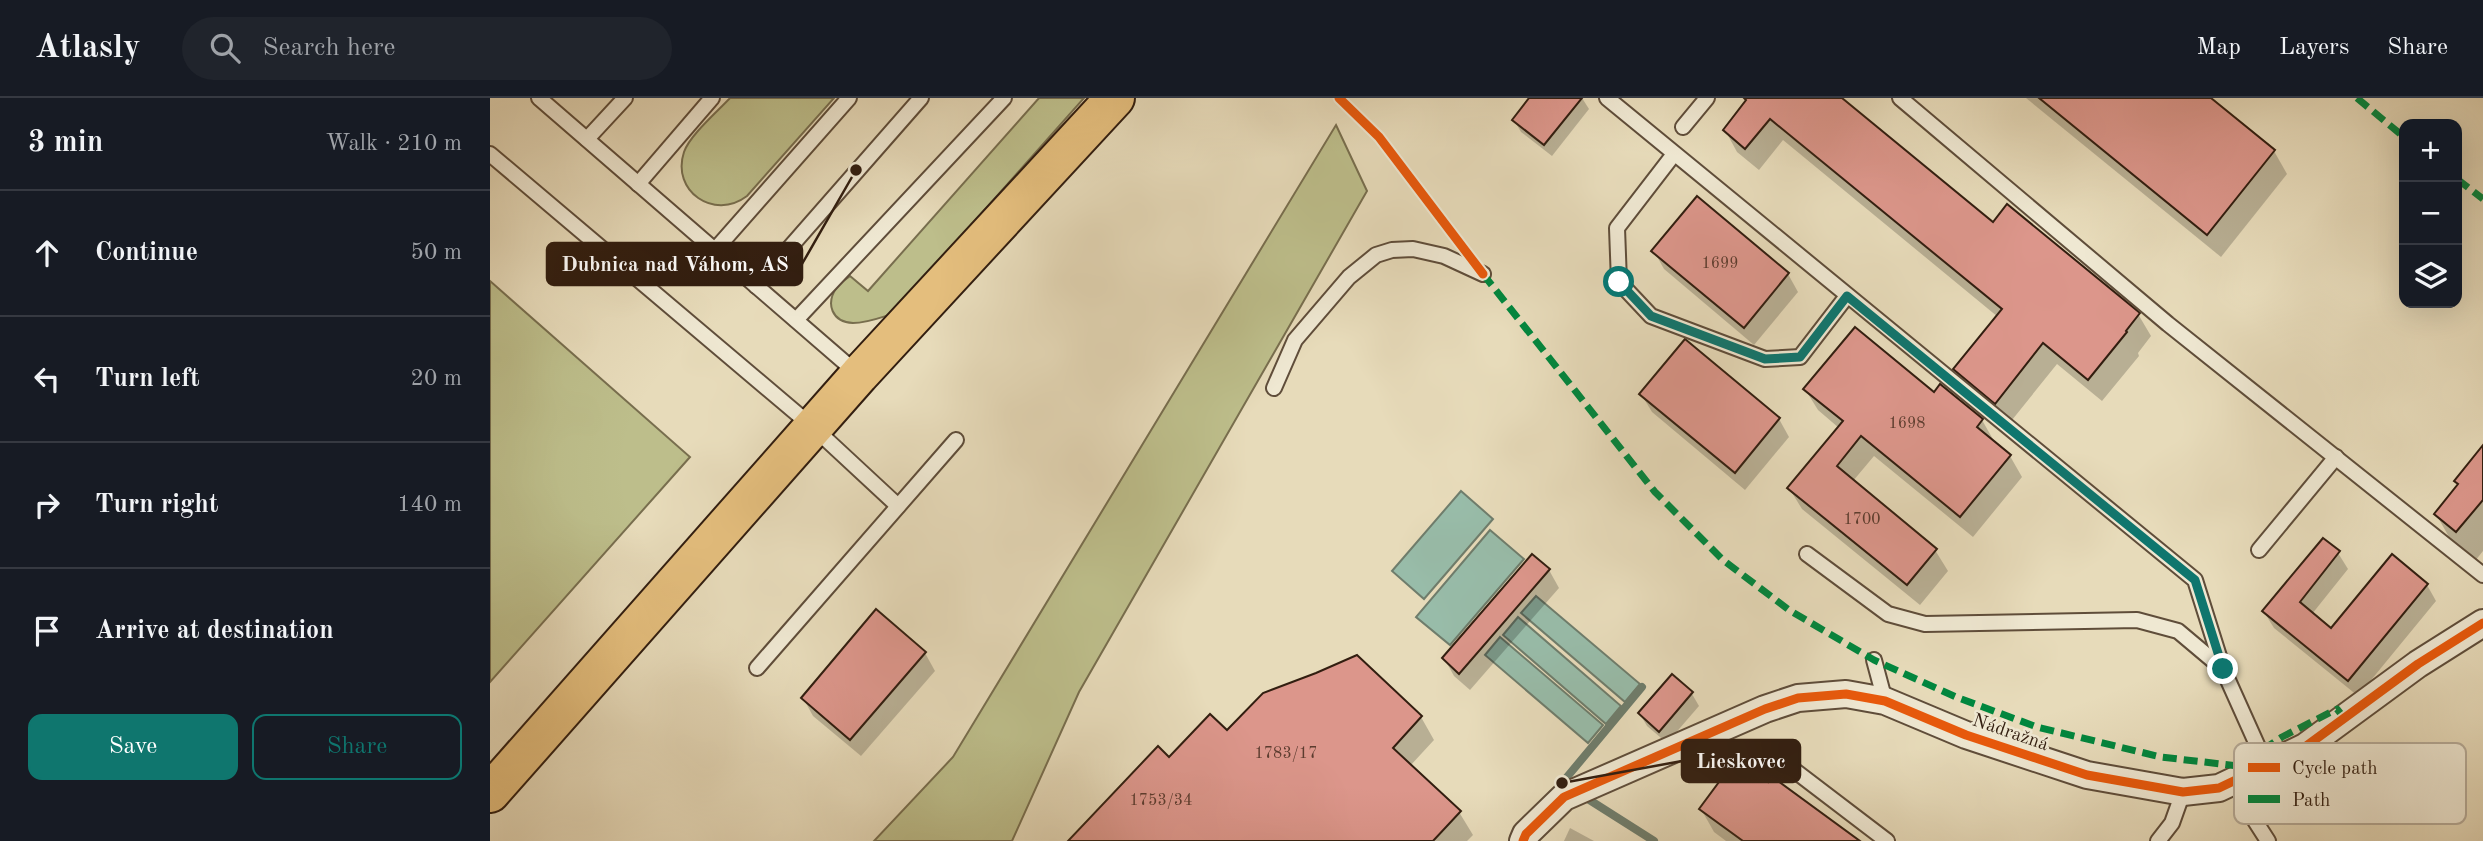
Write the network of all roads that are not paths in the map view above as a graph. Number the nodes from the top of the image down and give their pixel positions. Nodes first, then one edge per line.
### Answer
1 (539, 98) edge
2 (625, 98) edge
3 (712, 98) edge
4 (849, 98) edge
5 (921, 98) edge
6 (1004, 98) edge
7 (1115, 98) edge
8 (1607, 98) edge
9 (1707, 98) edge
10 (1900, 98) edge
11 (1683, 127) dead end
12 (587, 139) junction
13 (1674, 153) junction
14 (490, 154) edge
15 (638, 184) junction
16 (715, 250) junction
17 (1483, 274) dead end
18 (756, 286) junction
19 (1847, 296) junction
20 (796, 320) junction
21 (859, 375) junction
22 (1274, 388) dead end
23 (814, 428) junction
24 (956, 440) dead end
25 (2336, 457) junction
26 (898, 506) junction
27 (2259, 550) dead end
28 (1807, 554) dead end
29 (2483, 575) edge
30 (2483, 622) edge
31 (1874, 660) dead end
32 (757, 668) dead end
33 (2223, 669) junction
34 (1885, 701) junction
35 (2256, 743) edge
36 (2310, 743) edge
37 (1786, 764) dead end
38 (2234, 782) edge
39 (2183, 792) junction
40 (490, 793) edge
41 (2257, 824) edge
42 (1522, 841) edge
43 (1887, 841) edge
44 (2158, 841) edge
45 (2268, 841) edge

1 - 12 lane
2 - 12 lane
3 - 15 lane
4 - 16 lane
5 - 18 lane
6 - 20 lane
7 - 21 main road
8 - 13 lane
9 - 11 lane
10 - 25 lane
12 - 15 lane
13 - 19 lane
13 - 19 lane
14 - 23 lane
15 - 16 lane
16 - 18 lane
17 - 22 lane
18 - 20 lane
19 - 33 lane
20 - 21 lane
21 - 23 main road
23 - 26 lane
23 - 40 main road
24 - 26 lane
25 - 27 lane
25 - 29 lane
26 - 32 lane
28 - 33 lane
30 - 36 street, Nádražná
31 - 34 lane
33 - 35 lane
34 - 39 street, Nádražná
34 - 42 street, Nádražná
37 - 43 lane
38 - 39 street, Nádražná
39 - 44 lane
41 - 45 lane

